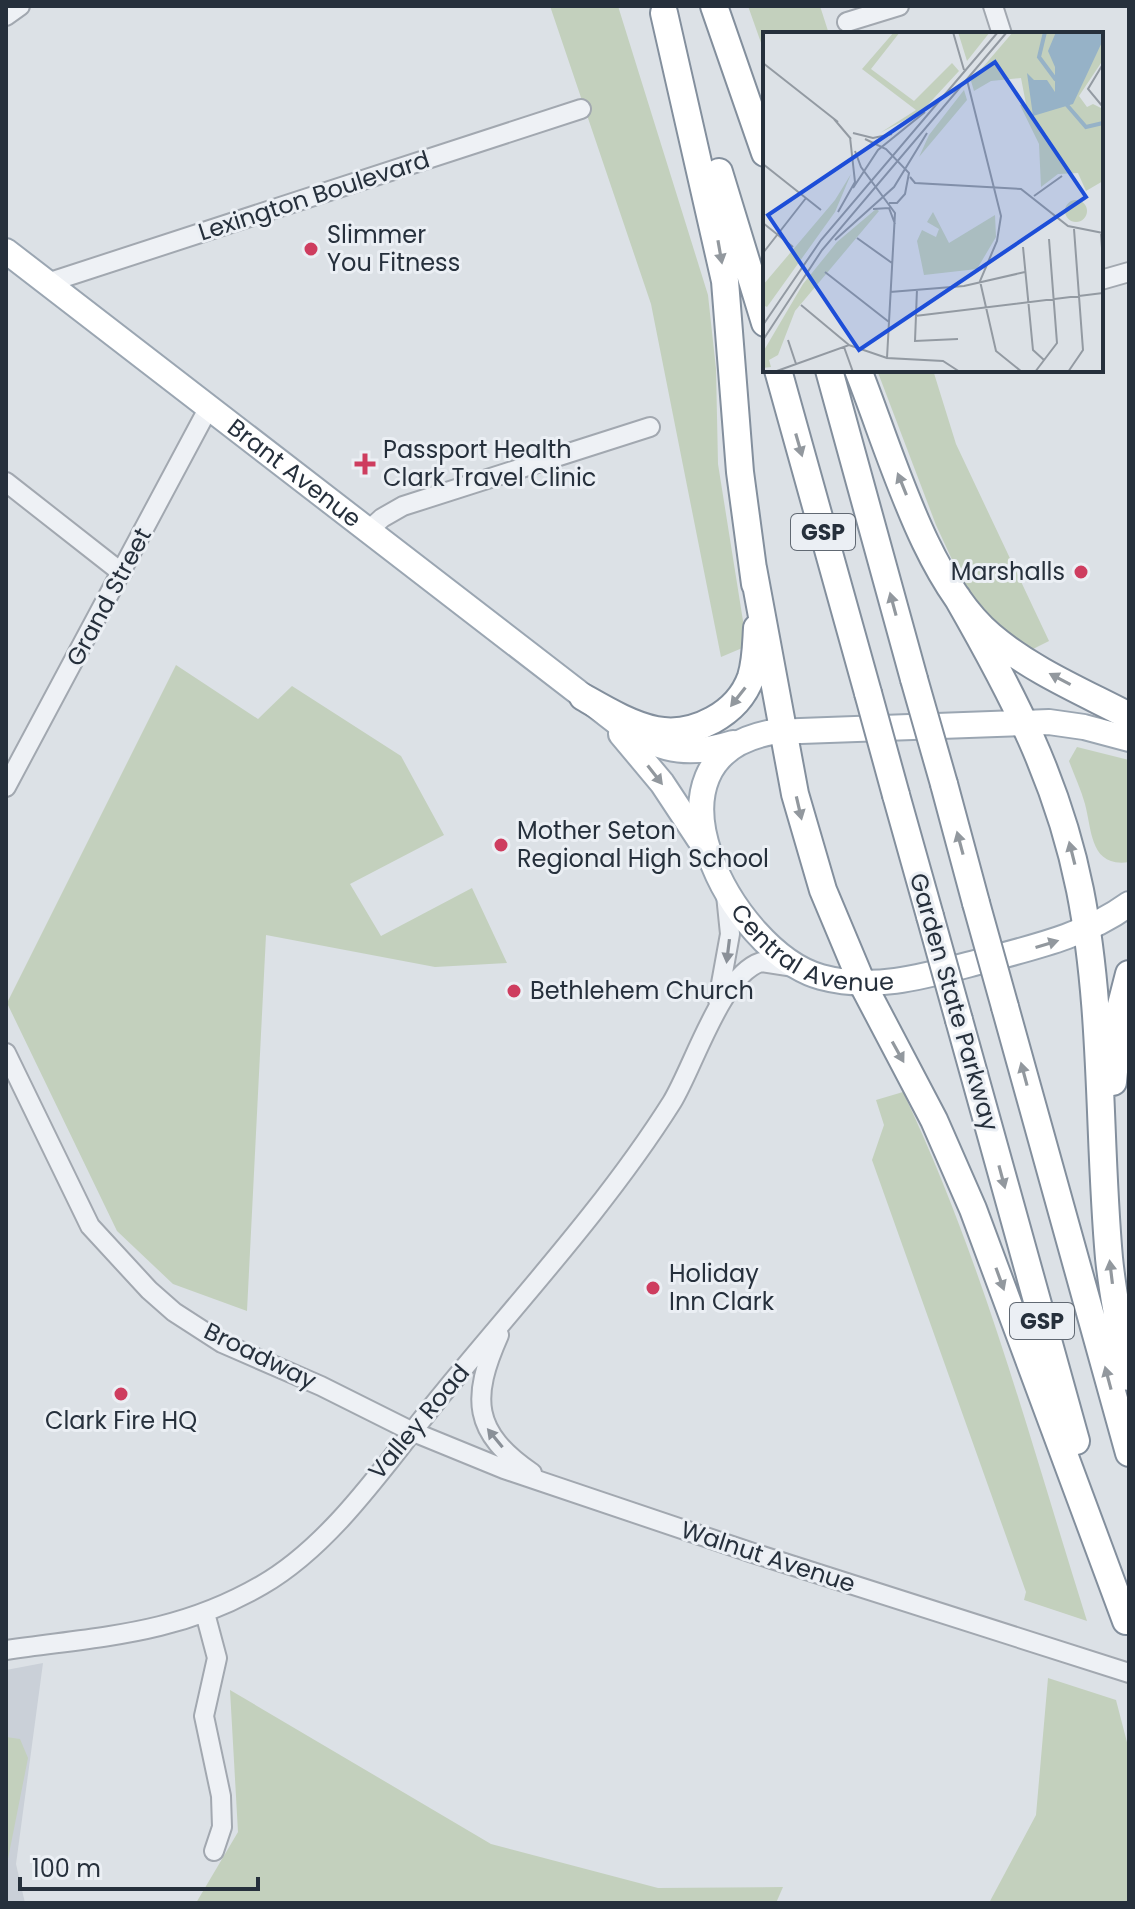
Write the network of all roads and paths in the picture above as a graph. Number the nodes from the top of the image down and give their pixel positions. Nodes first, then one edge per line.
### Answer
1 (20, 6) edge
2 (714, 6) edge
3 (899, 6) edge
4 (993, 6) edge
5 (663, 9) edge
6 (6, 16) edge
7 (847, 22) dead end
8 (1001, 32) edge
9 (581, 109) dead end
10 (763, 129) edge
11 (763, 147) edge
12 (6, 251) edge
13 (1129, 272) edge
14 (1103, 279) edge
15 (47, 283) junction
16 (763, 317) edge
17 (779, 372) edge
18 (830, 372) edge
19 (859, 372) edge
20 (209, 407) junction
21 (650, 427) dead end
22 (6, 482) edge
23 (370, 529) junction
24 (753, 568) junction
25 (122, 573) junction
26 (957, 597) junction
27 (583, 697) junction
28 (1129, 716) edge
29 (1026, 722) junction
30 (786, 732) junction
31 (747, 738) junction
32 (1129, 739) edge
33 (6, 787) edge
34 (720, 876) junction
35 (1129, 904) edge
36 (1087, 929) junction
37 (800, 969) junction
38 (1129, 974) edge
39 (862, 983) junction
40 (711, 1025) junction
41 (6, 1053) edge
42 (1104, 1121) junction
43 (514, 1308) junction
44 (1129, 1377) edge
45 (411, 1431) junction
46 (1129, 1453) edge
47 (555, 1486) junction
48 (205, 1613) junction
49 (1127, 1627) edge
50 (6, 1650) edge
51 (1129, 1673) edge
52 (214, 1851) dead end

1 - 6 street
2 - 10 highway
2 - 11 highway
3 - 7 street
4 - 8 street
5 - 16 highway
5 -> 24 highway
9 - 15 street, Lexington Boulevard
12 - 15 main road, Brant Avenue
13 - 14 street
15 - 20 main road, Brant Avenue
17 -> 49 highway, Garden State Parkway / GSP, bridge
46 -> 18 highway, Garden State Parkway / GSP, bridge
26 -> 19 highway
20 - 23 main road, Brant Avenue
20 - 25 street, Grand Street
21 - 23 street
22 - 25 street
23 - 27 main road, Brant Avenue
24 -> 27 highway
24 - 30 highway
25 - 33 street, Grand Street
28 -> 26 highway
26 - 29 highway
27 - 31 main road, Brant Avenue
27 -> 34 main road, Brant Avenue
29 - 30 main road, Central Avenue
29 - 32 main road, Central Avenue
36 -> 29 highway
30 - 31 main road, Central Avenue
30 -> 39 highway
31 - 34 main road, Central Avenue
34 - 37 main road, Central Avenue
34 -> 40 street, Valley Road
35 - 36 main road, Central Avenue
39 -> 36 main road, Central Avenue
36 - 42 highway
37 - 39 main road, Central Avenue
37 - 40 street, Valley Road
38 - 42 highway
39 -> 49 highway
40 - 43 street, Valley Road
41 - 45 street, Broadway
44 -> 42 highway
43 - 45 street, Valley Road
47 -> 43 street
45 - 47 street, Walnut Avenue
45 - 48 street, Valley Road
47 - 51 street, Walnut Avenue
48 - 50 street, Valley Road
48 - 52 street

